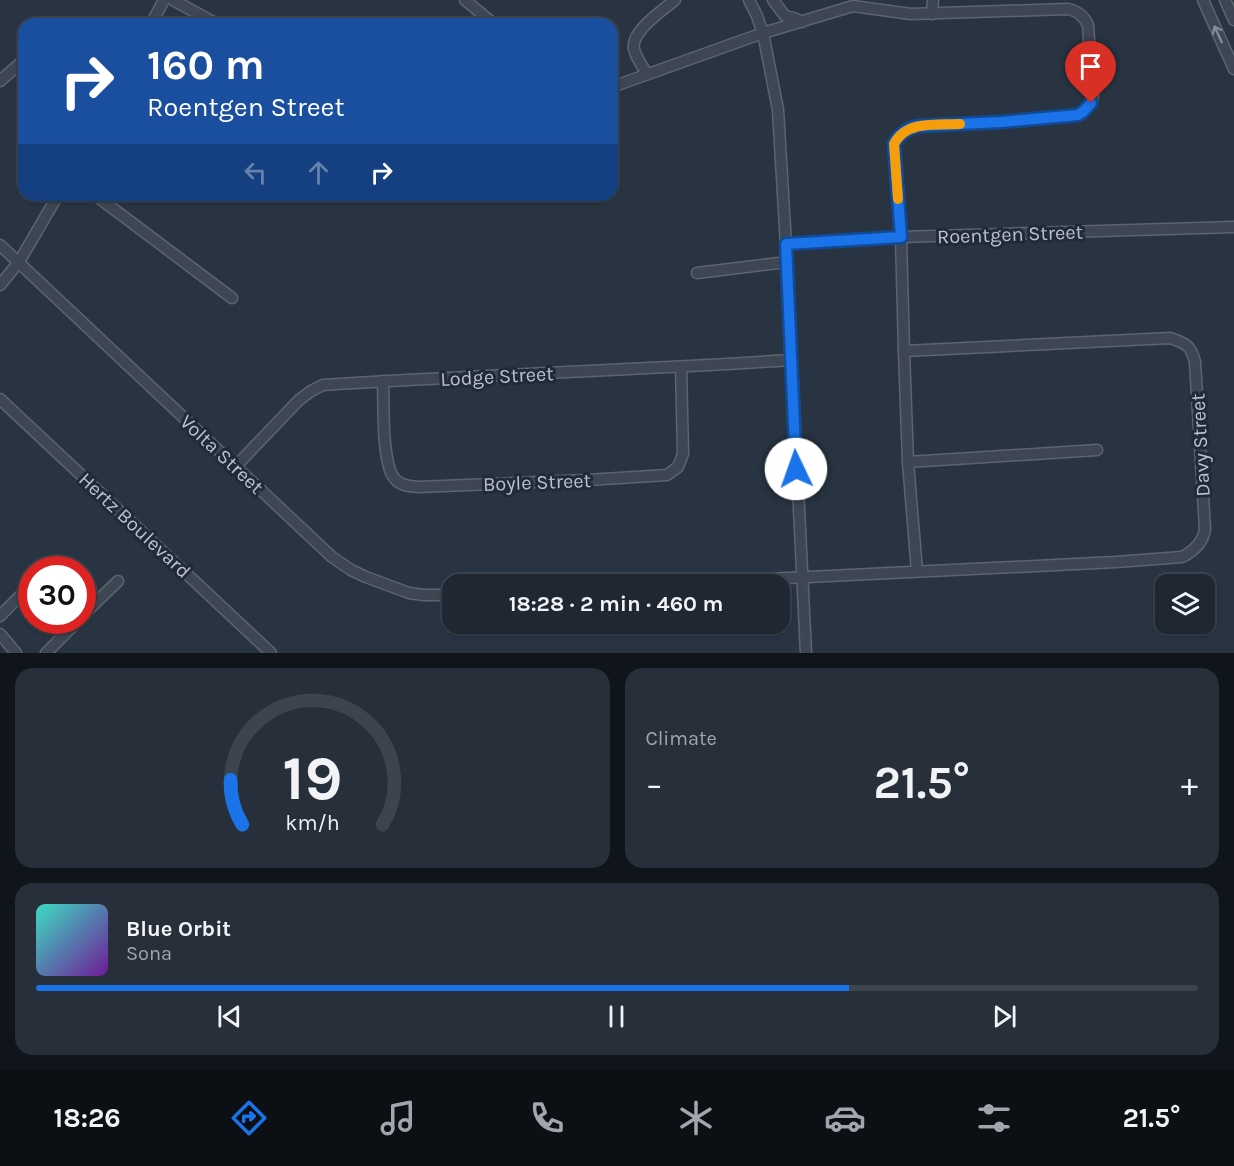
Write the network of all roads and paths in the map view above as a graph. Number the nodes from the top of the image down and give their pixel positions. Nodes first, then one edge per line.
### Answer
1 (164, 0) edge
2 (173, 0) edge
3 (465, 0) edge
4 (675, 0) edge
5 (749, 0) edge
6 (772, 0) edge
7 (933, 0) edge
8 (1203, 0) edge
9 (1225, 0) edge
10 (854, 3) edge
11 (932, 14) junction
12 (154, 18) edge
13 (206, 18) edge
14 (487, 18) edge
15 (1234, 20) edge
16 (802, 22) junction
17 (764, 33) junction
18 (1233, 64) edge
19 (18, 65) edge
20 (647, 74) junction
21 (0, 81) edge
22 (618, 85) edge
23 (55, 201) edge
24 (102, 201) edge
25 (1234, 227) edge
26 (901, 237) junction
27 (0, 244) edge
28 (786, 244) junction
29 (19, 262) junction
30 (787, 262) junction
31 (697, 273) dead end
32 (0, 285) edge
33 (232, 298) dead end
34 (904, 351) junction
35 (791, 360) junction
36 (681, 367) junction
37 (383, 381) junction
38 (0, 399) edge
39 (1097, 450) dead end
40 (908, 462) junction
41 (235, 467) junction
42 (917, 571) junction
43 (802, 577) junction
44 (790, 578) edge
45 (118, 581) dead end
46 (442, 595) edge
47 (18, 597) edge
48 (96, 602) edge
49 (0, 616) edge
50 (0, 634) edge
51 (65, 634) edge
52 (269, 652) edge
53 (16, 653) edge
54 (46, 653) edge
55 (806, 653) edge

1 - 12 street
2 - 13 street
3 - 14 street
4 - 20 street
5 - 17 street
6 - 16 street
7 - 11 street
18 -> 8 street
9 - 15 street
10 - 11 street
10 - 16 street
11 - 26 street
16 - 17 street
17 - 20 street
17 - 28 street
19 - 21 street
20 - 22 street
23 - 29 street
24 - 33 street
25 - 26 street, Roentgen Street
26 - 28 street, Roentgen Street
26 - 34 street
27 - 29 street, Volta Street
28 - 30 street
29 - 32 street
29 - 41 street, Volta Street
30 - 31 street
30 - 35 street
34 - 40 street
34 - 42 street, Davy Street
35 - 36 street, Lodge Street
35 - 43 street
36 - 37 street, Lodge Street
36 - 37 street, Boyle Street
37 - 41 street, Lodge Street
38 - 52 street, Hertz Boulevard
39 - 40 street
40 - 42 street
41 - 46 street, Volta Street
42 - 43 street
43 - 44 street
43 - 55 street
45 - 48 street
47 - 49 street
50 - 53 street
51 - 54 street

